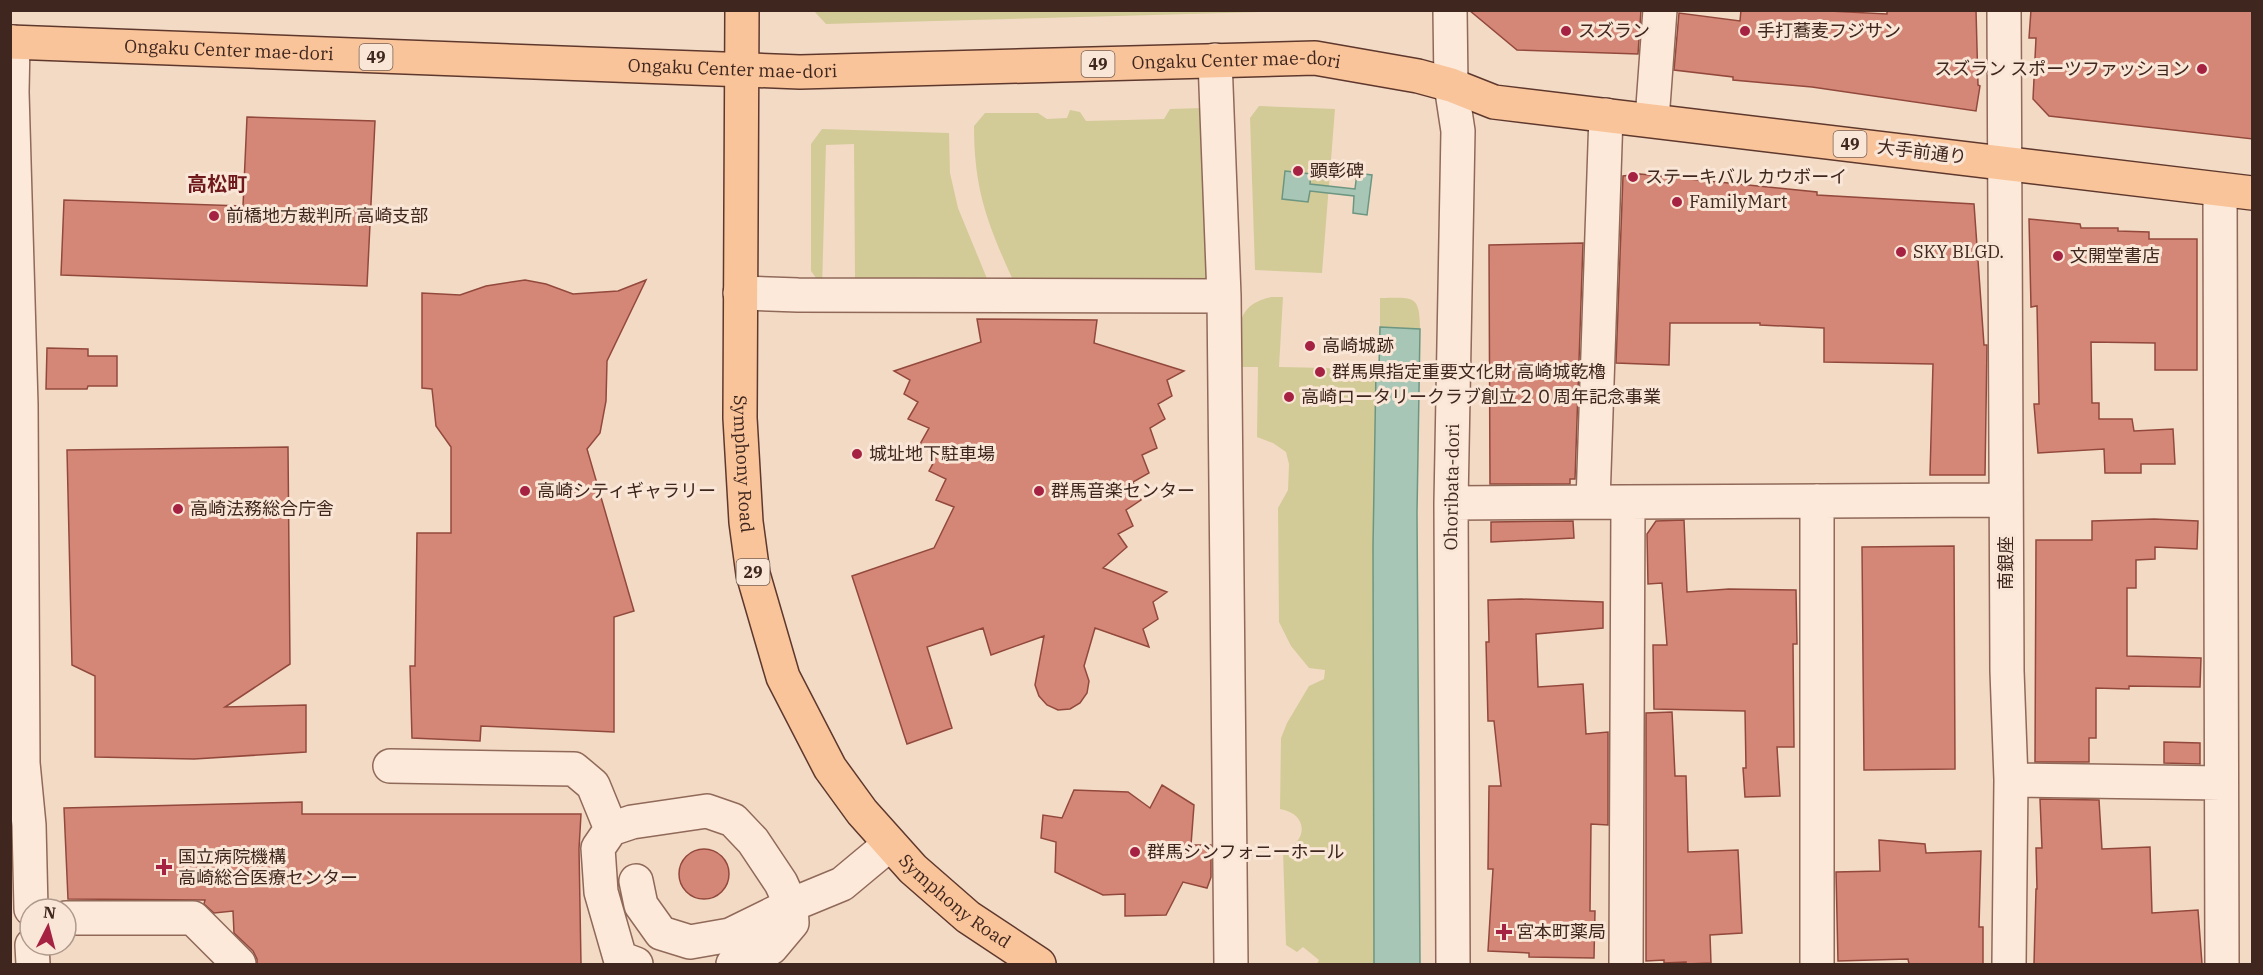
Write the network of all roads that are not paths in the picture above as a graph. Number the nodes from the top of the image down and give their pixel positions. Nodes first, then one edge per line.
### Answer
1 (742, 10) edge
2 (1450, 10) edge
3 (1660, 10) edge
4 (2004, 10) edge
5 (12, 42) edge
6 (1215, 60) junction
7 (742, 71) junction
8 (1451, 85) junction
9 (1606, 115) junction
10 (1652, 120) junction
11 (2003, 162) junction
12 (2220, 190) junction
13 (2253, 193) edge
14 (740, 292) junction
15 (1224, 296) junction
16 (16, 405) edge
17 (2006, 498) junction
18 (1817, 501) junction
19 (1593, 502) junction
20 (1628, 502) junction
21 (1451, 503) junction
22 (390, 766) dead end
23 (2011, 780) junction
24 (2221, 783) junction
25 (611, 829) junction
26 (890, 844) junction
27 (636, 881) dead end
28 (31, 897) edge
29 (791, 905) junction
30 (78, 918) edge
31 (625, 962) edge
32 (239, 964) edge
33 (733, 964) edge
34 (1039, 964) edge
35 (1231, 964) edge
36 (1453, 964) edge
37 (1626, 964) edge
38 (1817, 964) edge
39 (2009, 964) edge
40 (2222, 964) edge

1 - 7 main road, 29
2 - 8 street, Ohoribata-dori
3 - 10 street
4 - 11 street, 南銀座
5 - 7 main road, Ongaku Center mae-dori / 49
5 - 16 street
6 - 7 main road, Ongaku Center mae-dori / 49
6 - 8 main road, Ongaku Center mae-dori / 49
6 - 15 street
7 - 14 main road, Symphony Road / 29
8 - 9 main road, 大手前通り / 49
8 - 21 street, Ohoribata-dori
9 - 10 main road, 大手前通り / 49
9 - 19 street
10 - 11 main road, 大手前通り / 49
11 - 12 main road, 大手前通り / 49
11 - 17 street, 南銀座
12 - 13 main road, 大手前通り / 49
12 - 24 street
14 - 15 street
14 - 26 main road, Symphony Road / 29
15 - 35 street
16 - 28 street
17 - 18 street
17 - 23 street, 南銀座
18 - 20 street
18 - 38 street
19 - 20 street
19 - 21 street
20 - 37 street
21 - 36 street, Ohoribata-dori
22 - 25 street
23 - 24 street
23 - 39 street, 南銀座
24 - 40 street
25 - 29 street
25 - 31 street
26 - 29 street
26 - 34 main road, Symphony Road / 29
27 - 29 street
29 - 33 street
30 - 32 street

